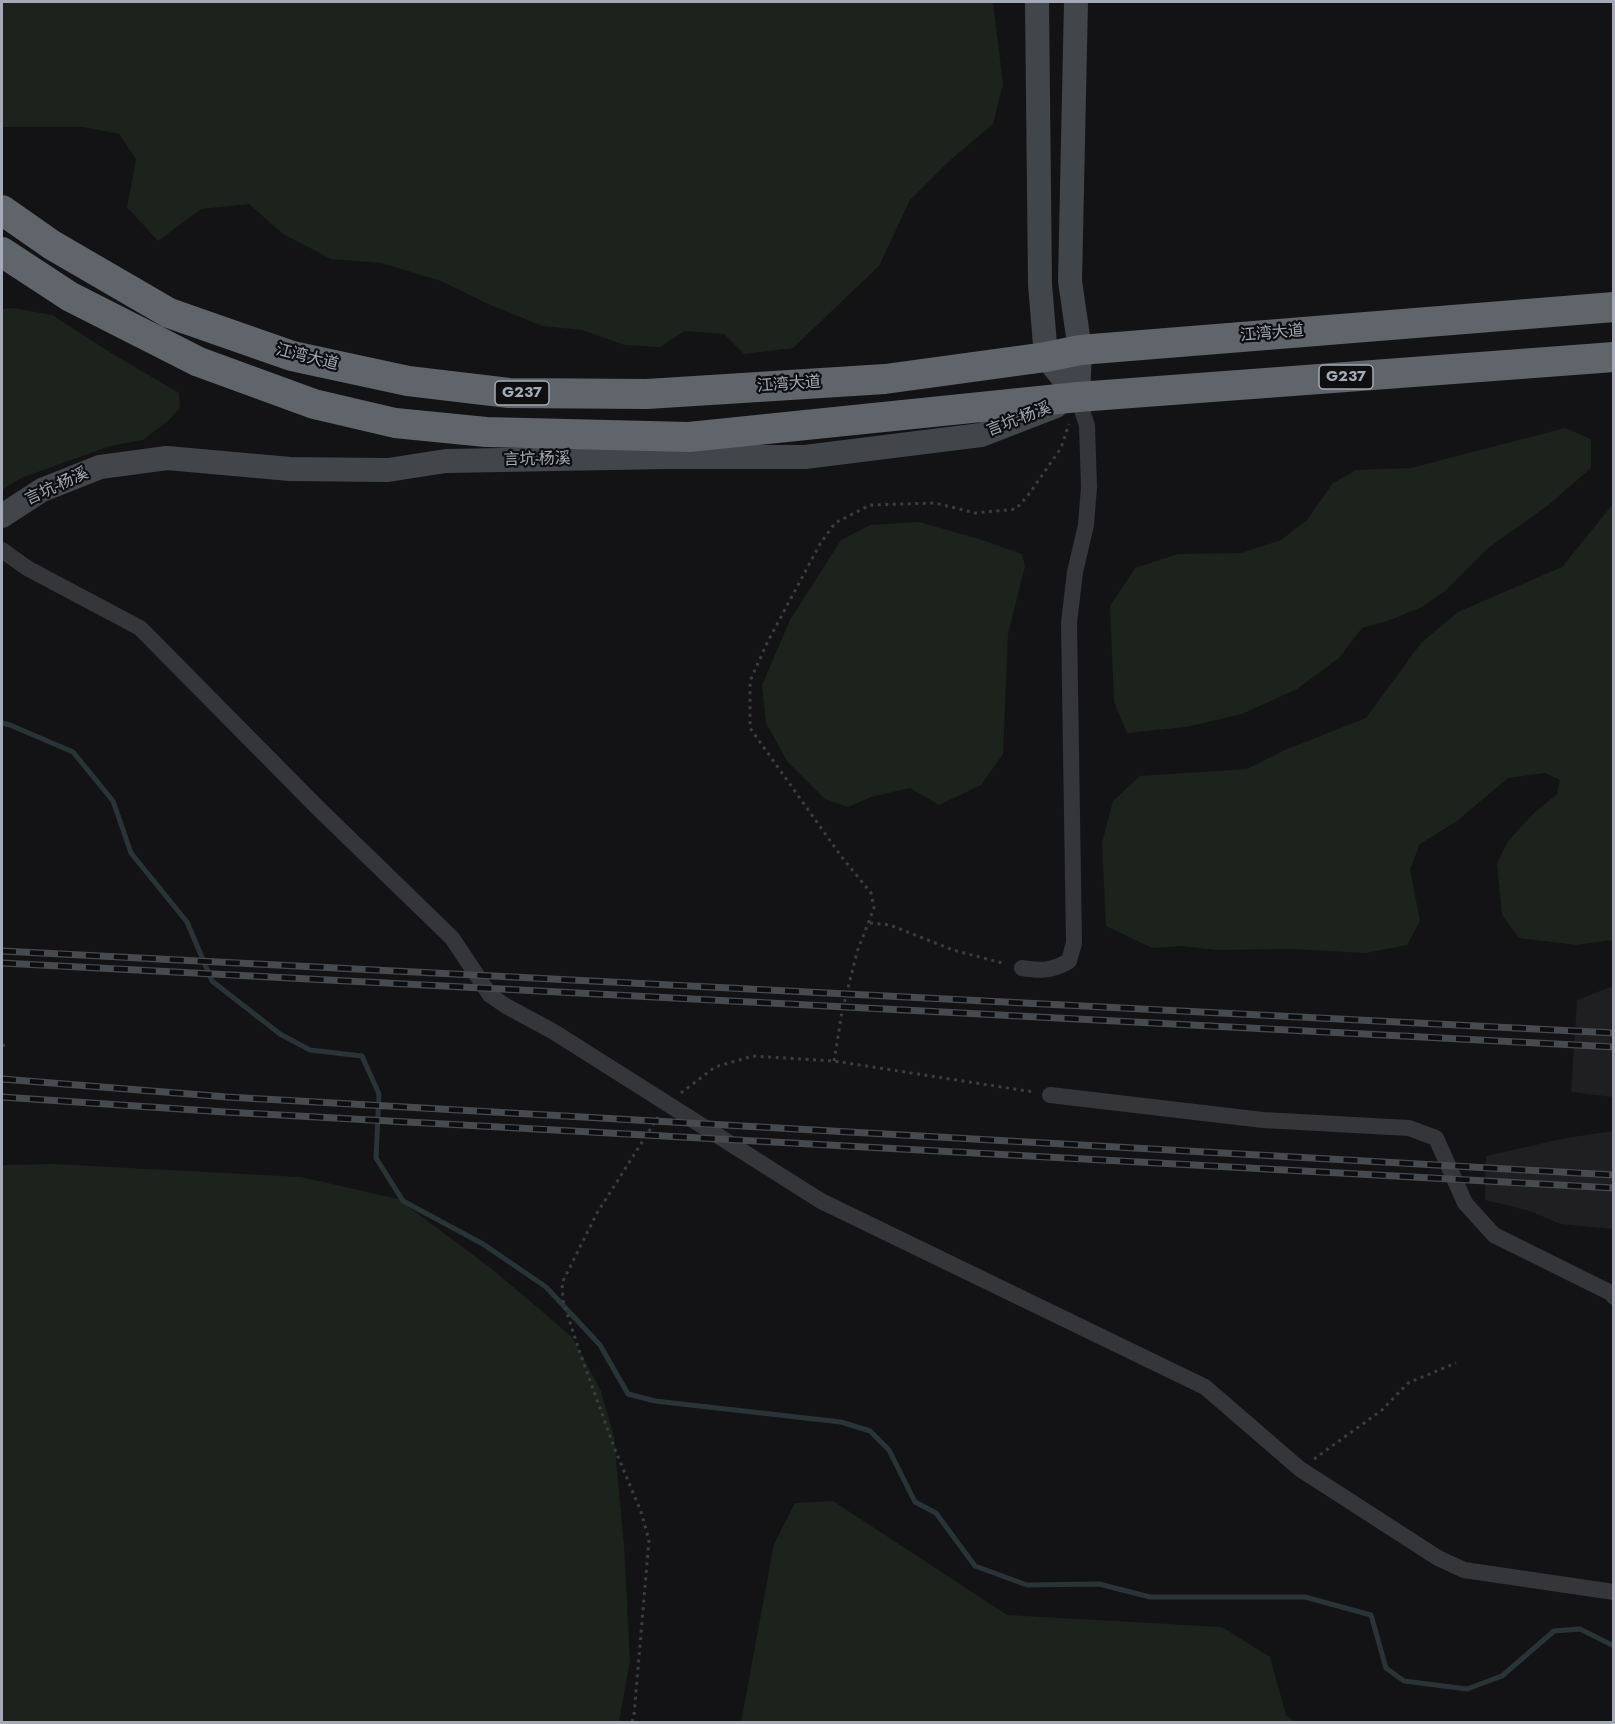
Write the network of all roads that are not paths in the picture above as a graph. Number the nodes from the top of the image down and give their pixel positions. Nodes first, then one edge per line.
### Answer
1 (1037, 2) edge
2 (1076, 2) edge
3 (2, 210) edge
4 (2, 252) edge
5 (1614, 307) edge
6 (1080, 350) junction
7 (1046, 357) junction
8 (1614, 357) edge
9 (1078, 397) junction
10 (2, 516) edge
11 (2, 550) edge
12 (1022, 968) road end
13 (1050, 1095) road end
14 (1614, 1297) edge
15 (1614, 1592) edge

1 - 7 main road
2 - 6 main road
3 - 7 highway, 江湾大道 / G237
4 - 9 highway, G237
5 - 6 highway, 江湾大道 / G237
6 - 7 highway, 江湾大道 / G237
6 - 9 main road
7 - 9 main road
8 - 9 highway, G237
9 - 10 main road, 言坑-杨溪
9 - 12 street
11 - 15 street
13 - 14 street

